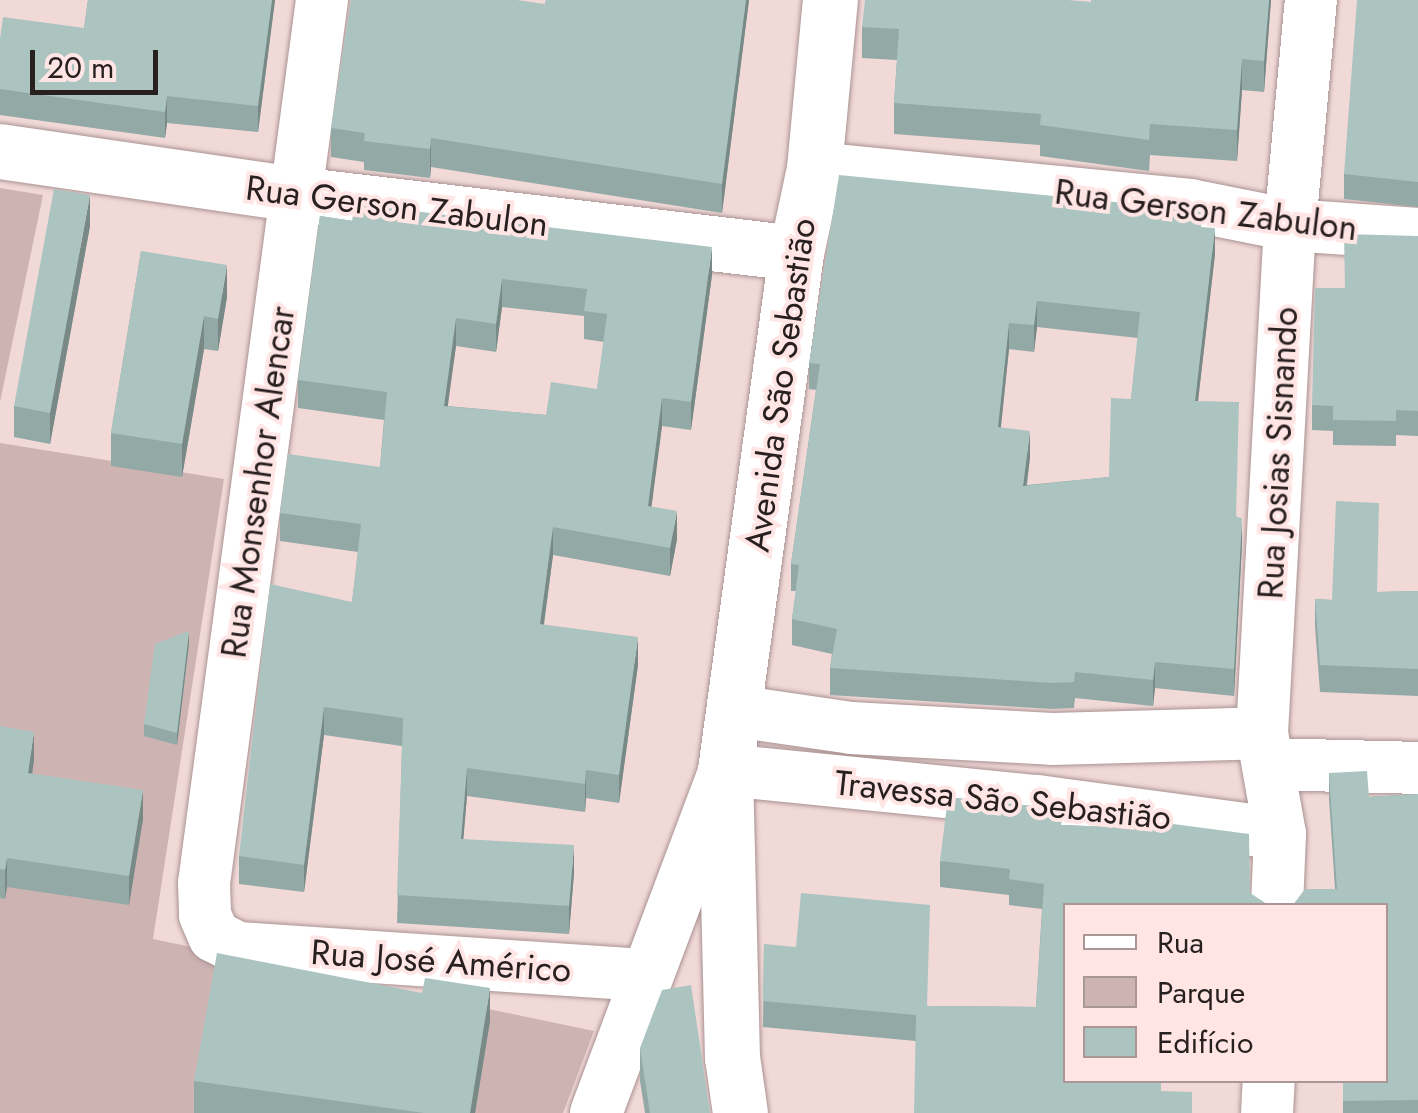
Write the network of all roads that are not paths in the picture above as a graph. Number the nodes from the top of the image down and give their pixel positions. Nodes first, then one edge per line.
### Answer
1 (322, 0) edge
2 (830, 0) edge
3 (1311, 0) edge
4 (0, 150) edge
5 (814, 168) junction
6 (296, 194) junction
7 (1290, 226) junction
8 (1418, 234) edge
9 (796, 253) junction
10 (735, 711) junction
11 (1265, 749) junction
12 (1418, 768) edge
13 (725, 770) junction
14 (1280, 834) junction
15 (1277, 903) edge
16 (238, 948) joint
17 (644, 975) junction
18 (1269, 1083) edge
19 (596, 1113) edge
20 (740, 1113) edge
21 (1268, 1113) edge

1 - 6 street, Rua Monsenhor Alencar
2 - 5 street, Avenida São Sebastião
3 - 7 street, Rua Josias Sisnando
4 - 6 street, Rua Gerson Zabulon
5 - 7 street, Rua Gerson Zabulon
5 - 9 street, Avenida São Sebastião
6 - 9 street, Rua Gerson Zabulon
6 - 16 street, Rua Monsenhor Alencar
7 - 8 street, Rua Gerson Zabulon
7 - 11 street, Rua Josias Sisnando
9 - 10 street, Avenida São Sebastião
10 - 11 street, Travessa São Sebastião
10 - 13 street, Avenida São Sebastião
11 - 12 street, Travessa São Sebastião
11 - 14 street, Rua Josias Sisnando
13 - 14 street, Travessa São Sebastião
13 - 17 street
13 - 20 street, Avenida São Sebastião
14 - 15 street, Rua Josias Sisnando
16 - 17 street, Rua José Américo
17 - 19 street
18 - 21 street

